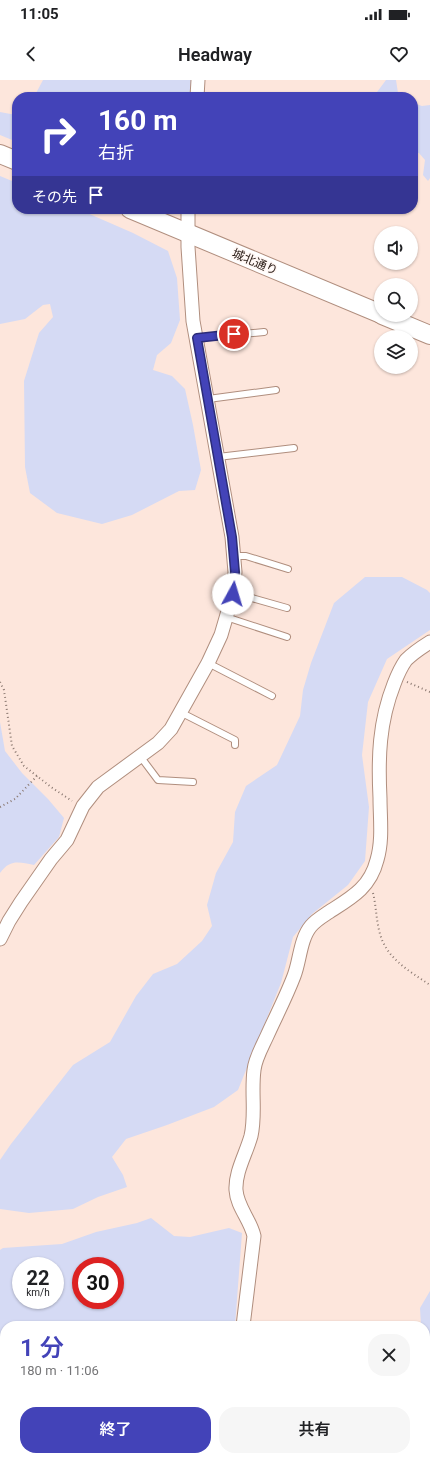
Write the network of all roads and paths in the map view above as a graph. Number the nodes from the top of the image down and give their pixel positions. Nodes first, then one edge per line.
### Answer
1 (198, 80) edge
2 (197, 92) edge
3 (0, 154) edge
4 (12, 159) edge
5 (142, 214) edge
6 (188, 214) edge
7 (188, 234) junction
8 (374, 312) edge
9 (399, 322) edge
10 (264, 332) dead end
11 (430, 335) edge
12 (197, 338) junction
13 (276, 390) dead end
14 (208, 399) junction
15 (294, 448) dead end
16 (217, 457) junction
17 (234, 556) junction
18 (288, 569) dead end
19 (233, 594) junction
20 (287, 608) dead end
21 (226, 617) junction
22 (286, 637) dead end
23 (430, 642) edge
24 (208, 663) junction
25 (397, 678) junction
26 (0, 682) edge
27 (430, 692) edge
28 (272, 696) dead end
29 (180, 712) junction
30 (235, 745) dead end
31 (140, 756) junction
32 (37, 776) junction
33 (193, 782) dead end
34 (83, 806) junction
35 (0, 807) edge
36 (368, 883) junction
37 (0, 939) edge
38 (430, 985) edge
39 (244, 1321) edge

1 - 2 street
3 - 4 street
5 - 7 street, 城北通り
6 - 7 street
7 - 8 street, 城北通り
7 - 12 street
9 - 11 street, 城北通り
10 - 12 lane
12 - 14 street
13 - 14 lane
14 - 16 street
15 - 16 lane
16 - 17 street
17 - 18 lane
17 - 19 street
19 - 20 lane
19 - 21 street
21 - 22 lane
21 - 24 street
23 - 25 street
24 - 28 lane
24 - 29 street
25 - 27 path
25 - 36 street
26 - 32 path
29 - 30 lane
29 - 31 street
31 - 33 lane
31 - 34 street
32 - 34 path
32 - 35 path
34 - 37 street
36 - 38 path
36 - 39 street

